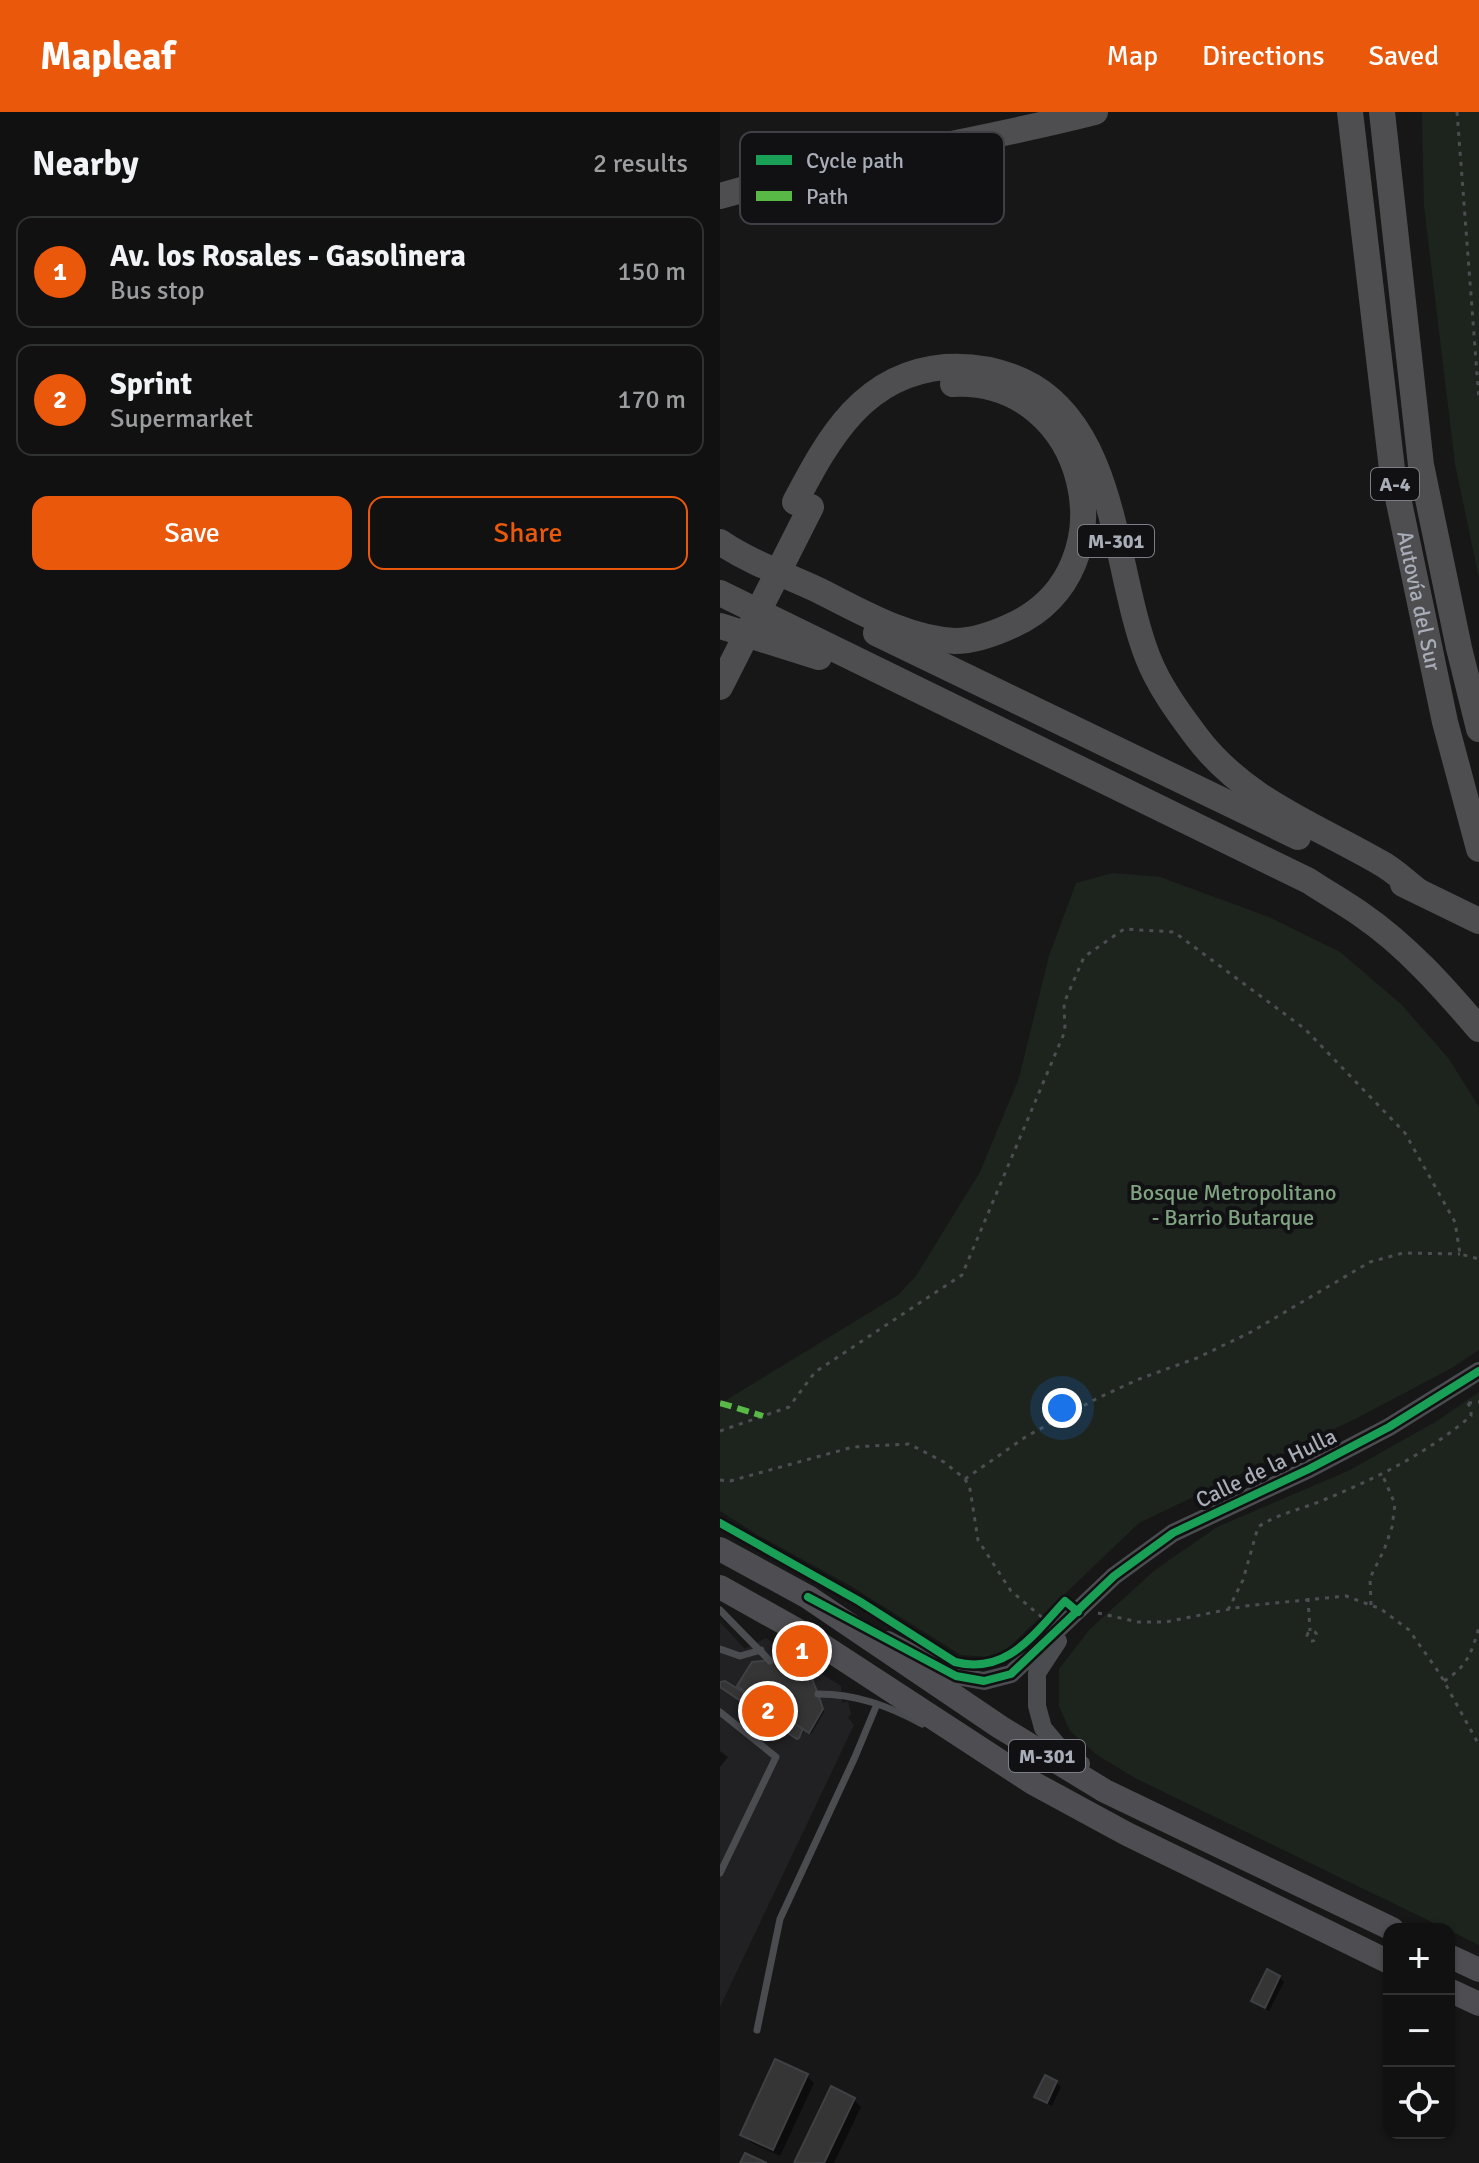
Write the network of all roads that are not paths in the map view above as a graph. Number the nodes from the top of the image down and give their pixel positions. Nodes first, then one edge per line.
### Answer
1 (1095, 112) edge
2 (1350, 112) edge
3 (1382, 112) edge
4 (1004, 135) edge
5 (740, 191) edge
6 (720, 196) edge
7 (803, 504) junction
8 (720, 542) edge
9 (720, 558) edge
10 (720, 593) edge
11 (720, 626) edge
12 (720, 649) edge
13 (720, 687) edge
14 (928, 696) junction
15 (1479, 729) edge
16 (1479, 849) edge
17 (1426, 895) junction
18 (1479, 921) edge
19 (1479, 1029) edge
20 (1479, 1371) edge
21 (720, 1549) edge
22 (720, 1587) edge
23 (808, 1597) junction
24 (720, 1610) edge
25 (1078, 1612) junction
26 (720, 1649) edge
27 (761, 1650) junction
28 (770, 1661) dead end
29 (818, 1694) dead end
30 (877, 1704) junction
31 (720, 1712) edge
32 (929, 1728) dead end
33 (942, 1735) dead end
34 (1033, 1783) junction
35 (1245, 1860) junction
36 (720, 1873) edge
37 (1383, 1925) edge
38 (1383, 1959) edge
39 (1455, 1959) edge
40 (1479, 1970) edge
41 (1455, 1993) edge
42 (1479, 2004) edge
43 (757, 2030) dead end

1 - 4 highway
2 - 16 highway, Autovía del Sur / A-4
3 - 15 highway, Autovía del Sur / A-4
5 - 6 highway
7 - 8 highway, M-301
7 - 12 highway, M-301
7 - 13 highway, M-301, bridge
7 - 17 highway, M-301
9 - 17 highway
10 - 14 highway
11 - 14 highway
14 - 19 highway
17 - 18 highway
20 - 25 street, Calle de la Hulla
21 - 23 highway, M-301
22 - 34 highway, M-301
23 - 25 street
23 - 35 highway, M-301
24 - 27 lane
25 - 35 street
26 - 27 lane
27 - 28 lane
29 - 30 lane
30 - 32 lane
30 - 43 lane
31 - 36 lane
33 - 34 lane
34 - 38 highway, M-301
35 - 37 highway, M-301
39 - 40 highway
41 - 42 highway

